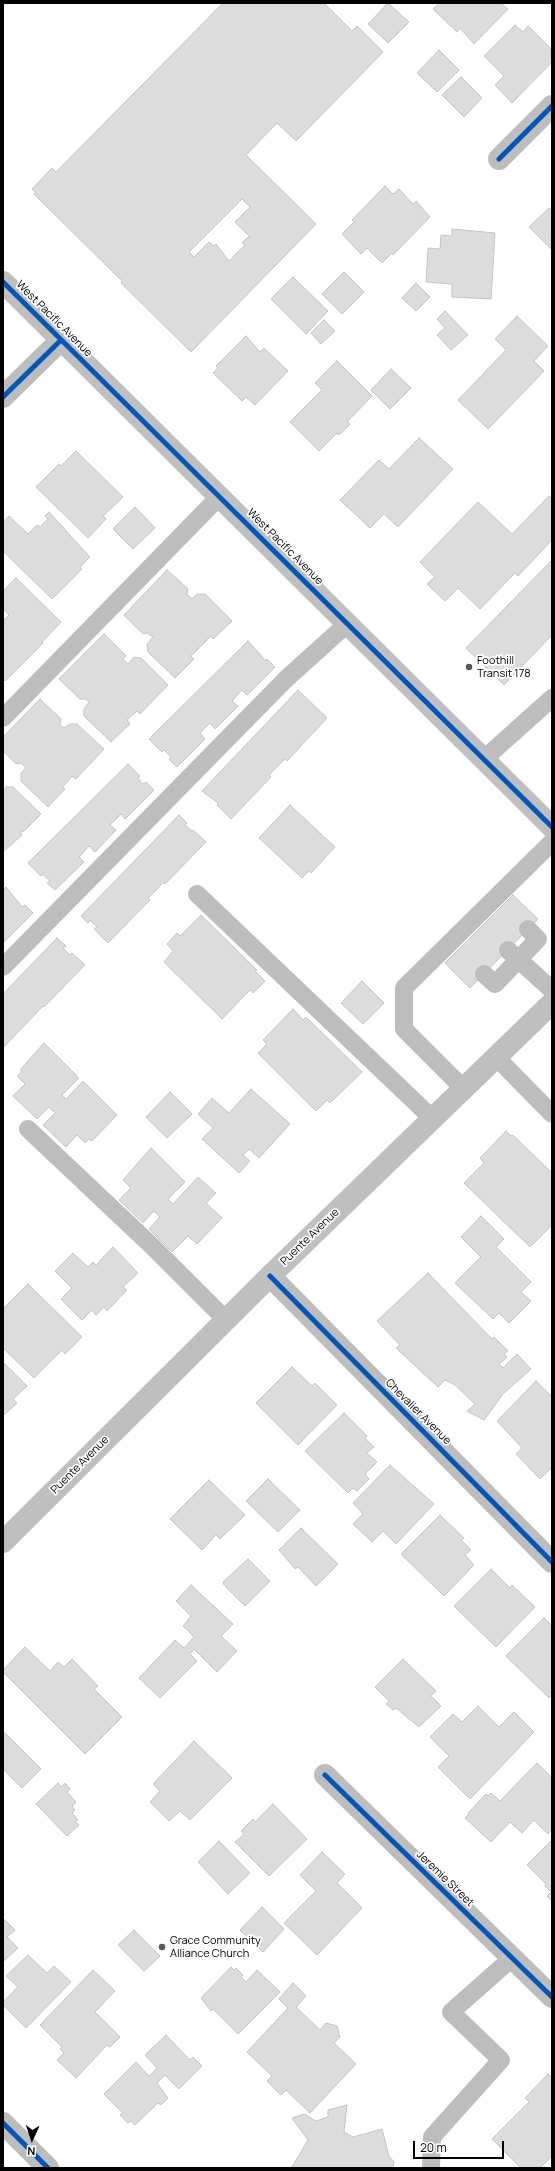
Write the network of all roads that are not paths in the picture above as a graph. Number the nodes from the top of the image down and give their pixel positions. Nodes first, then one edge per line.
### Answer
1 (552, 106) edge
2 (500, 159) dead end
3 (3, 282) edge
4 (61, 340) junction
5 (3, 398) edge
6 (219, 497) junction
7 (348, 624) junction
8 (550, 703) edge
9 (3, 718) edge
10 (484, 759) junction
11 (552, 827) edge
12 (552, 842) edge
13 (197, 894) dead end
14 (511, 954) dead end
15 (3, 967) edge
16 (552, 990) edge
17 (552, 1003) edge
18 (496, 1057) junction
19 (464, 1089) junction
20 (552, 1114) edge
21 (433, 1119) junction
22 (28, 1129) dead end
23 (270, 1276) junction
24 (226, 1320) junction
25 (3, 1542) edge
26 (552, 1562) edge
27 (325, 1775) dead end
28 (512, 1958) junction
29 (552, 1997) edge
30 (3, 2123) edge
31 (48, 2168) edge
32 (430, 2168) edge

1 - 2 street
3 - 4 main road, West Pacific Avenue
4 - 5 street
4 - 6 main road, West Pacific Avenue
6 - 7 main road, West Pacific Avenue
6 - 9 lane
7 - 10 main road, West Pacific Avenue
7 - 15 lane
8 - 10 lane
10 - 11 main road, West Pacific Avenue
12 - 19 lane
13 - 21 lane
14 - 16 lane
17 - 18 main road, Puente Avenue
18 - 19 main road, Puente Avenue
18 - 20 lane
19 - 21 main road, Puente Avenue
21 - 23 main road, Puente Avenue
22 - 24 lane
23 - 24 main road, Puente Avenue
23 - 26 street, Chevalier Avenue
24 - 25 main road, Puente Avenue
27 - 28 street, Jeremie Street
28 - 29 street, Jeremie Street
28 - 32 lane
30 - 31 street

